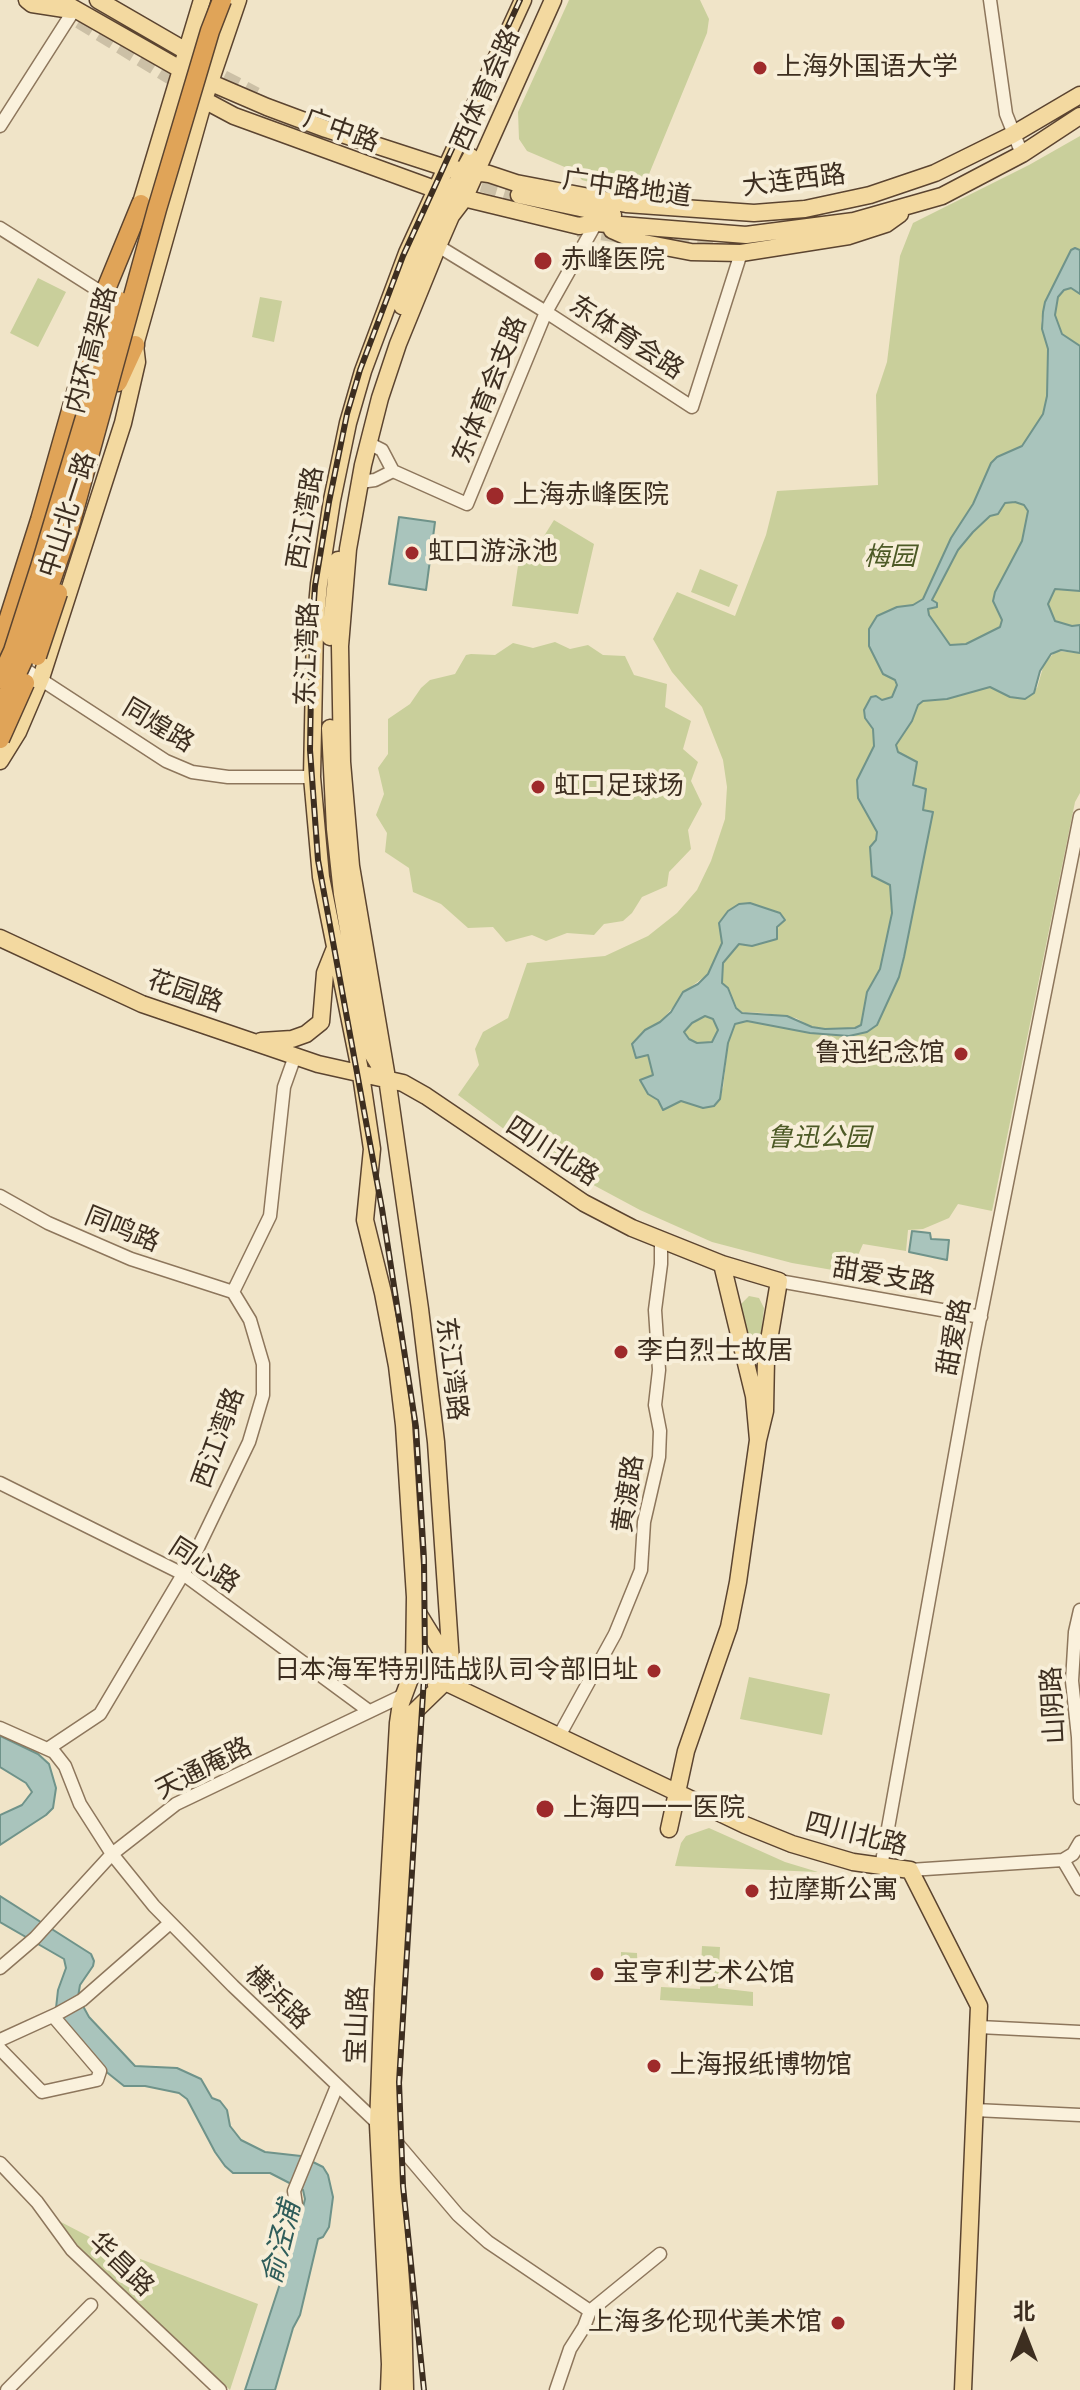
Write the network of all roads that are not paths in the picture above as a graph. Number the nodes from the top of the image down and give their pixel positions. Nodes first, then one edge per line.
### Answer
1 (27, 0) edge
2 (59, 0) edge
3 (98, 0) edge
4 (202, 0) edge
5 (213, 0) edge
6 (222, 0) edge
7 (238, 0) edge
8 (523, 0) edge
9 (544, 0) edge
10 (553, 0) edge
11 (990, 0) edge
12 (80, 5) edge
13 (126, 23) dead end
14 (186, 51) junction
15 (180, 69) junction
16 (209, 82) junction
17 (1080, 95) edge
18 (204, 100) junction
19 (1080, 116) edge
20 (0, 126) edge
21 (1006, 138) junction
22 (1022, 154) junction
23 (446, 168) junction
24 (470, 171) junction
25 (450, 195) junction
26 (519, 195) tunnel mouth
27 (942, 196) junction
28 (141, 204) junction
29 (900, 214) junction
30 (596, 223) junction
31 (0, 228) edge
32 (713, 242) tunnel mouth
33 (438, 246) junction
34 (741, 253) junction
35 (104, 294) junction
36 (546, 312) junction
37 (135, 345) junction
38 (368, 443) junction
39 (393, 471) junction
40 (360, 482) junction
41 (1, 654) edge
42 (41, 678) junction
43 (0, 679) edge
44 (0, 710) edge
45 (0, 739) edge
46 (0, 761) edge
47 (312, 777) junction
48 (1080, 816) edge
49 (0, 938) edge
50 (335, 948) junction
51 (256, 1042) junction
52 (295, 1056) junction
53 (361, 1075) junction
54 (387, 1078) junction
55 (0, 1196) edge
56 (661, 1241) junction
57 (722, 1264) junction
58 (779, 1281) junction
59 (233, 1292) junction
60 (981, 1317) junction
61 (766, 1358) junction
62 (745, 1363) junction
63 (758, 1440) junction
64 (0, 1483) edge
65 (183, 1574) junction
66 (415, 1609) junction
67 (1080, 1610) edge
68 (448, 1674) junction
69 (404, 1695) junction
70 (369, 1711) junction
71 (0, 1728) edge
72 (410, 1728) junction
73 (559, 1736) junction
74 (1079, 1737) edge
75 (49, 1748) junction
76 (677, 1792) junction
77 (1080, 1798) edge
78 (669, 1829) dead end
79 (1080, 1842) edge
80 (112, 1854) junction
81 (1063, 1860) junction
82 (881, 1867) junction
83 (910, 1870) junction
84 (1080, 1889) edge
85 (170, 1923) junction
86 (0, 1968) edge
87 (55, 2015) junction
88 (979, 2027) junction
89 (1080, 2032) edge
90 (0, 2040) edge
91 (0, 2049) edge
92 (337, 2086) junction
93 (975, 2110) junction
94 (1080, 2115) edge
95 (384, 2130) junction
96 (0, 2163) edge
97 (285, 2241) dead end
98 (660, 2254) dead end
99 (91, 2305) dead end
100 (590, 2311) junction
101 (7, 2390) edge
102 (220, 2390) edge
103 (389, 2390) edge
104 (405, 2390) edge
105 (556, 2390) edge
106 (963, 2390) edge

1 - 12 main road
2 - 12 main road
3 - 14 main road
4 - 14 main road, 中山北一路
5 - 43 highway, 内环高架路, bridge
6 - 44 highway, 内环高架路, bridge
7 - 16 main road, 中山北一路
8 - 23 main road, 西江湾路
9 - 24 main road, 西体育会路
10 - 24 main road, 西体育会路
11 - 21 street
12 - 13 main road
12 - 15 main road
12 - 20 street
14 - 15 main road, 中山北一路
14 - 16 main road
15 - 18 main road
15 - 28 main road, 中山北一路
16 - 18 main road, 中山北一路
16 - 23 main road, 广中路
17 - 21 main road, 大连西路
18 - 25 main road, 广中路
18 - 37 main road, 中山北一路
19 - 22 main road, 大连西路
21 - 22 street
21 - 24 main road, 大连西路
21 - 26 main road, 广中路地道
22 - 27 main road, 大连西路
23 - 24 main road, 大连西路
23 - 25 main road, 西江湾路
24 - 25 main road, 西体育会路
25 - 30 main road, 大连西路
25 - 33 main road, 东江湾路
25 - 47 main road, 西江湾路
25 - 54 main road, 东江湾路
27 - 29 main road, 广中路地道
27 - 30 main road, 大连西路
28 - 35 highway
28 - 41 main road, 中山北一路
29 - 32 main road, 广中路地道
29 - 34 main road
30 - 34 main road
30 - 36 street, 东体育会支路
31 - 35 street
33 - 36 street, 东体育会路
33 - 38 main road, 东江湾路
34 - 36 street, 东体育会路
35 - 41 highway
36 - 39 street, 东体育会支路
37 - 42 main road, 中山北一路
37 - 45 highway, bridge
38 - 39 street
38 - 40 main road, 东江湾路
39 - 40 street
40 - 54 main road, 东江湾路
41 - 42 street, 同煌路
42 - 46 main road, 中山北一路
42 - 47 street, 同煌路
47 - 50 main road, 西江湾路
48 - 60 street, 甜爱路
49 - 51 main road, 花园路
50 - 51 main road
50 - 53 main road, 西江湾路
51 - 52 main road, 花园路
52 - 53 main road, 花园路
52 - 59 street
53 - 54 main road, 四川北路
53 - 66 main road, 东江湾路
54 - 56 main road, 四川北路
54 - 68 main road, 东江湾路
55 - 59 street, 同鸣路
56 - 57 main road, 四川北路
56 - 73 street, 黄渡路
57 - 58 main road, 四川北路
57 - 62 main road
58 - 60 street, 甜爱支路
58 - 61 main road
59 - 65 street, 西江湾路
60 - 82 street, 甜爱路
61 - 62 main road
61 - 63 main road
62 - 63 main road
63 - 76 main road
64 - 65 street, 同心路
65 - 70 street, 同心路
65 - 75 street, 西江湾路
66 - 68 main road, 东江湾路
66 - 69 main road, 东江湾路
67 - 74 street, 山阴路
68 - 69 main road
68 - 72 main road, 宝山路
68 - 73 main road
69 - 70 street, 天通庵路
69 - 72 main road, 宝山路
69 - 95 main road, 宝山路
70 - 80 street, 天通庵路
71 - 75 street
72 - 95 main road, 宝山路
73 - 76 main road
74 - 77 street, 山阴路
75 - 80 street, 横浜路
76 - 78 main road
76 - 82 main road, 四川北路
79 - 81 street
80 - 85 street, 横浜路
80 - 86 street, 天通庵路
81 - 83 street
81 - 84 street
82 - 83 main road, 四川北路
83 - 88 main road, 四川北路
85 - 87 street
85 - 92 street, 横浜路
87 - 90 street
87 - 91 street
88 - 89 street
88 - 93 main road, 四川北路
92 - 95 street, 横浜路
92 - 97 street
93 - 94 street
93 - 106 main road, 四川北路
95 - 100 street, 横浜路
95 - 103 main road, 宝山路
95 - 104 main road, 宝山路
96 - 102 street, 华昌路
98 - 100 street
99 - 101 street
100 - 105 street

